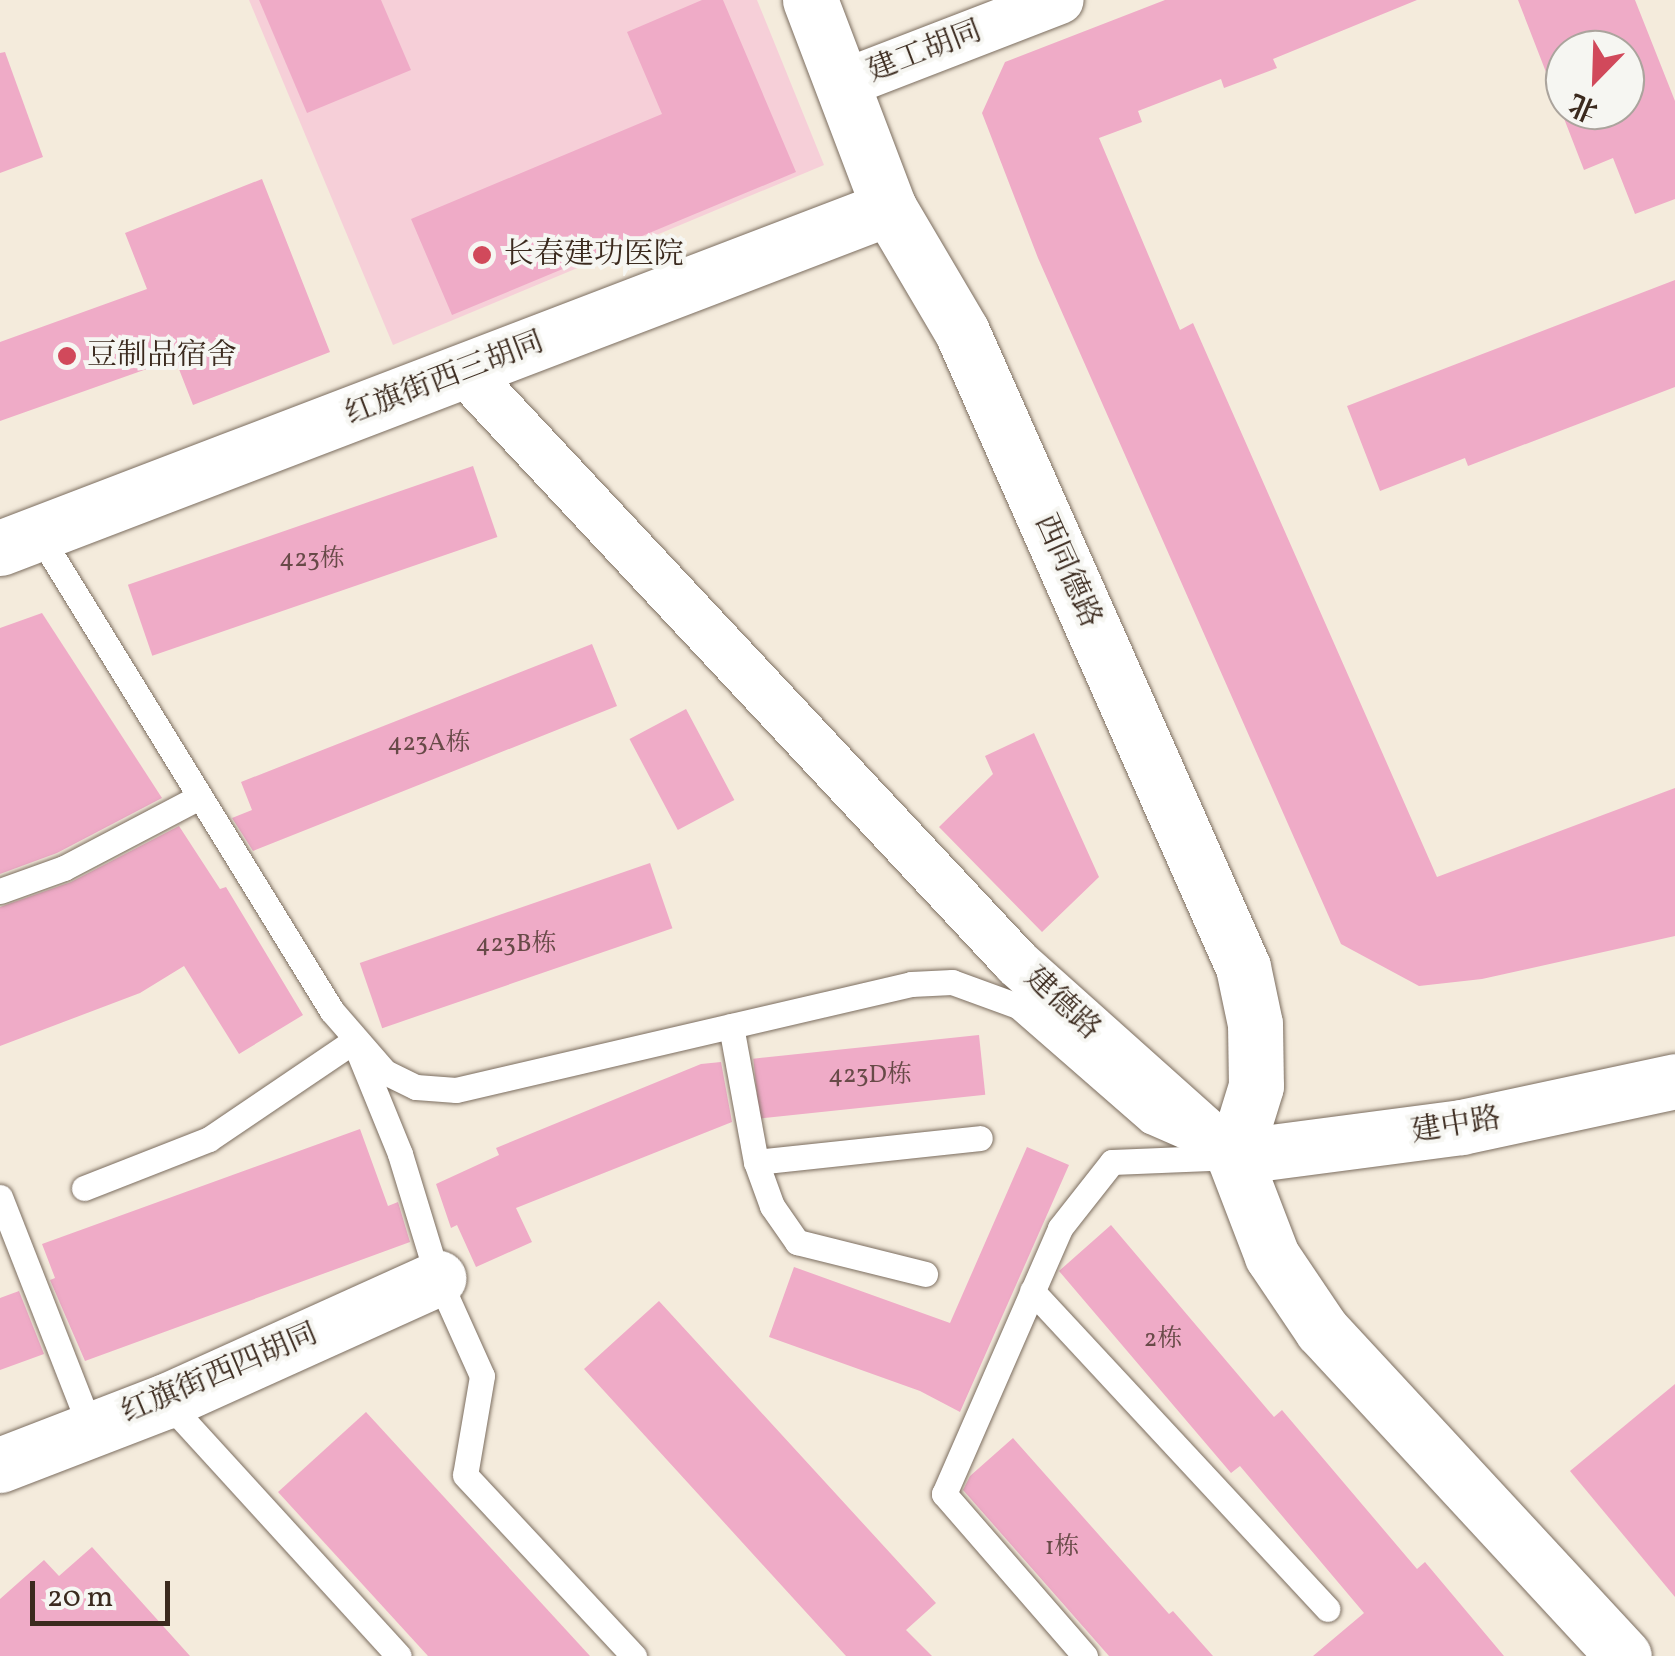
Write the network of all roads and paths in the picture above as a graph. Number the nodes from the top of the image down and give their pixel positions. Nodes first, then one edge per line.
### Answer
1 (810, 0) edge
2 (1060, 0) edge
3 (846, 83) junction
4 (890, 208) junction
5 (465, 372) junction
6 (19, 540) edge
7 (199, 797) junction
8 (0, 891) edge
9 (731, 1026) junction
10 (354, 1040) junction
11 (1675, 1081) edge
12 (980, 1138) dead end
13 (1234, 1157) junction
14 (756, 1162) junction
15 (84, 1188) dead end
16 (0, 1196) edge
17 (926, 1274) dead end
18 (438, 1278) junction
19 (1032, 1291) junction
20 (166, 1401) junction
21 (90, 1427) junction
22 (0, 1465) edge
23 (1326, 1608) dead end
24 (399, 1656) edge
25 (634, 1656) edge
26 (1085, 1656) edge
27 (1624, 1656) edge

1 - 3 street, 西同德路
2 - 3 street, 建工胡同
3 - 4 street, 西同德路
4 - 5 street, 红旗街西三胡同
4 - 13 street, 西同德路
5 - 6 street, 红旗街西三胡同
5 - 13 street, 建德路
6 - 7 lane
7 - 8 lane
7 - 10 lane
9 - 10 lane
9 - 13 lane
9 - 14 lane
10 - 15 lane
10 - 18 lane
11 - 13 street, 建中路
12 - 14 lane
13 - 19 lane
13 - 27 street, 建德路
14 - 17 lane
16 - 21 lane
18 - 20 street, 红旗街西四胡同
18 - 25 lane
19 - 23 lane
19 - 26 lane
20 - 21 street, 红旗街西四胡同
20 - 24 lane
21 - 22 street, 红旗街西四胡同

